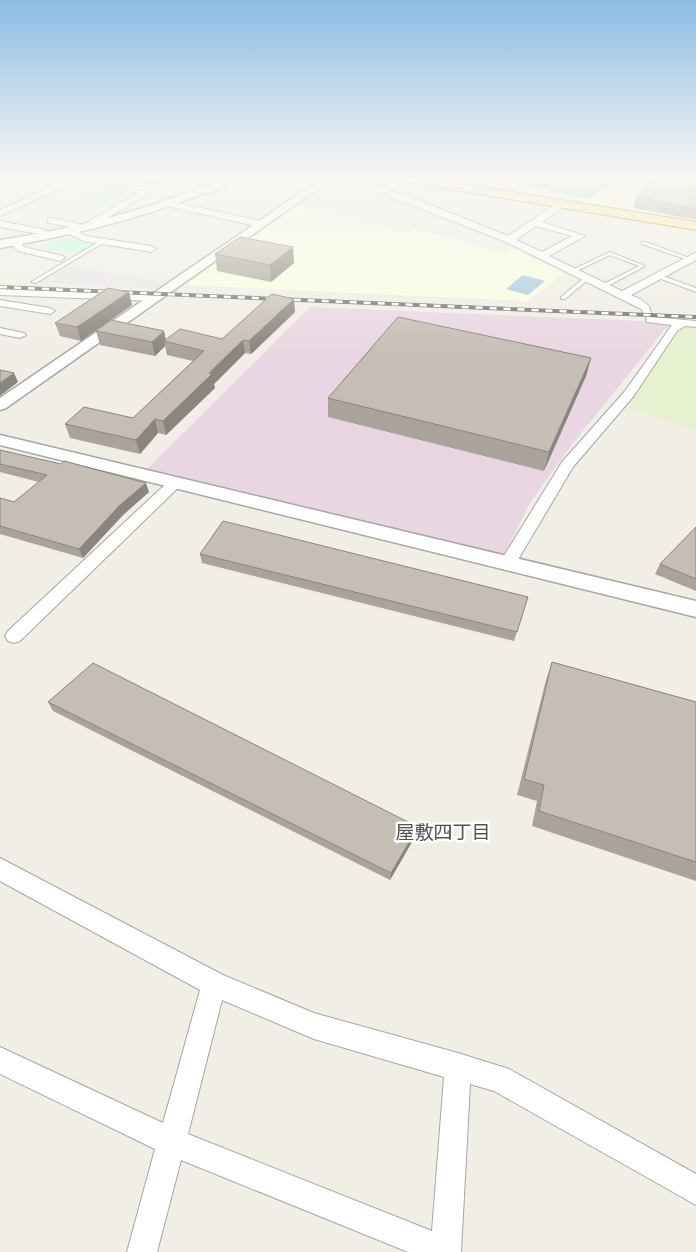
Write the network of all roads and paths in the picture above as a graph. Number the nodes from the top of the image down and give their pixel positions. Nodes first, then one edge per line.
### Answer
1 (83, 236) edge
2 (243, 236) edge
3 (500, 236) edge
4 (514, 236) edge
5 (578, 236) edge
6 (45, 237) edge
7 (509, 240) junction
8 (16, 242) junction
9 (104, 242) junction
10 (644, 243) dead end
11 (0, 244) edge
12 (152, 249) dead end
13 (541, 256) junction
14 (60, 258) dead end
15 (692, 260) edge
16 (572, 271) junction
17 (658, 276) junction
18 (587, 278) junction
19 (34, 282) dead end
20 (604, 286) junction
21 (696, 290) edge
22 (0, 292) edge
23 (14, 292) junction
24 (622, 295) junction
25 (154, 298) junction
26 (563, 298) dead end
27 (0, 302) edge
28 (645, 308) joint
29 (50, 311) dead end
30 (651, 320) joint
31 (689, 323) edge
32 (0, 331) edge
33 (20, 335) dead end
34 (0, 404) edge
35 (0, 440) edge
36 (175, 482) junction
37 (507, 564) junction
38 (696, 609) edge
39 (14, 636) dead end
40 (1, 872) edge
41 (214, 984) junction
42 (0, 1060) edge
43 (458, 1066) junction
44 (172, 1142) junction
45 (696, 1190) edge
46 (142, 1252) edge
47 (446, 1252) edge

1 - 9 street
2 - 25 street
3 - 7 street
4 - 7 street
5 - 13 street
6 - 8 street
7 - 13 street
8 - 11 street
8 - 14 street
9 - 12 street
9 - 19 lane
10 - 15 lane
13 - 16 street
15 - 17 street
16 - 18 street
16 - 20 lane
17 - 21 lane
17 - 24 street
18 - 20 street
18 - 26 lane
20 - 24 street
22 - 23 street
23 - 25 street
23 - 27 street
24 - 28 street
25 - 34 street
27 - 29 street
28 - 30 street
30 - 31 street
31 - 37 street
32 - 33 street
35 - 36 street
36 - 37 street
36 - 39 street
37 - 38 street
40 - 41 street
41 - 43 street
41 - 44 street
42 - 44 street
43 - 45 street
43 - 47 street
44 - 46 street
44 - 47 street

